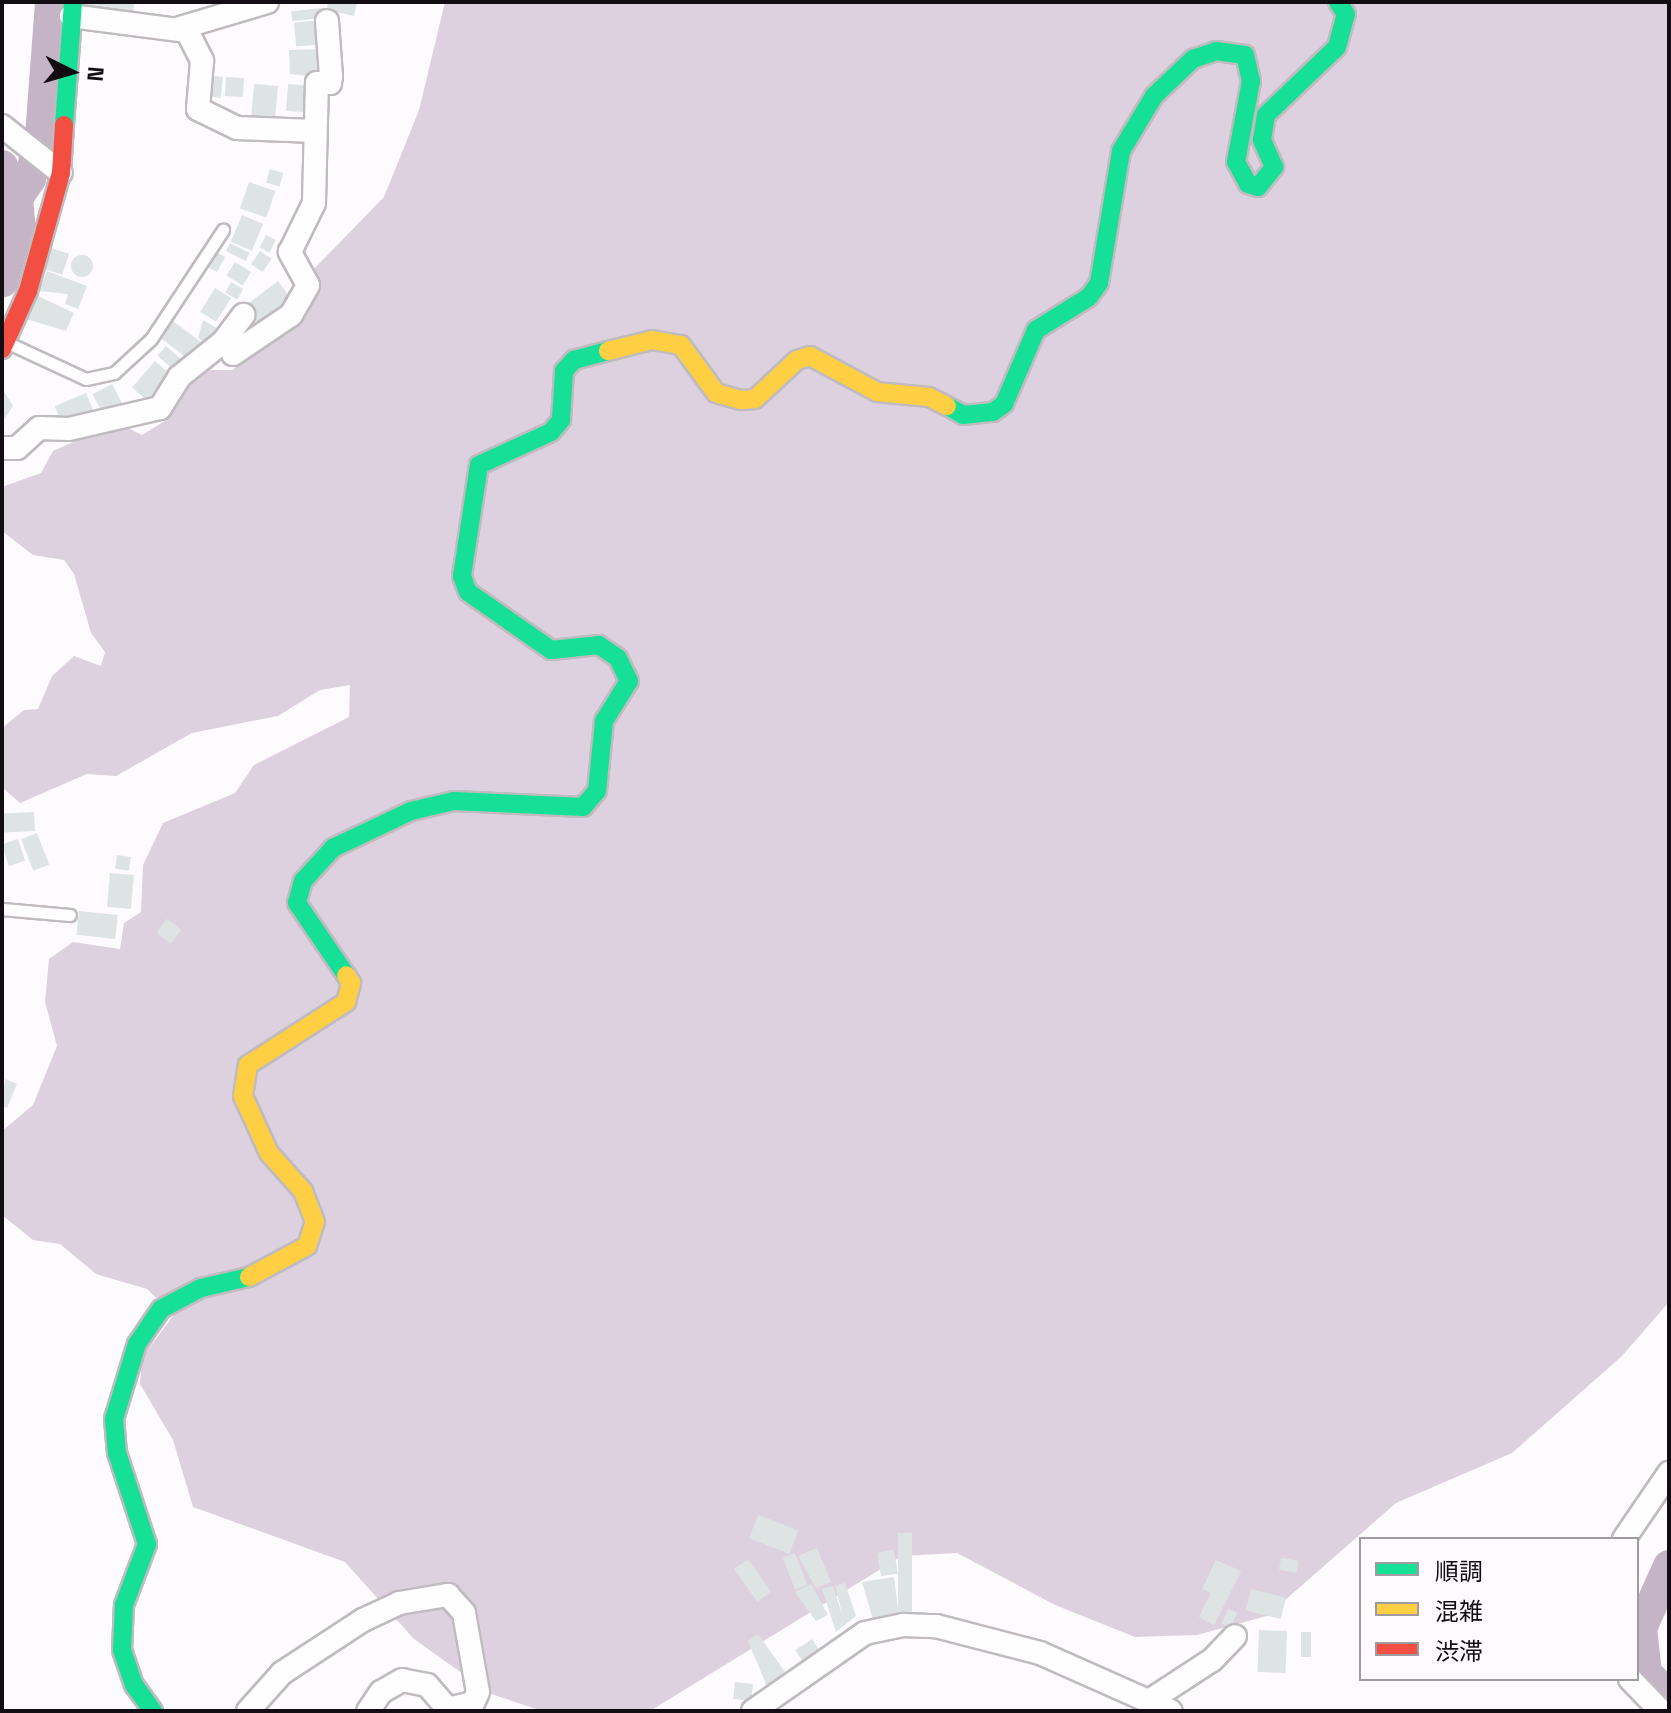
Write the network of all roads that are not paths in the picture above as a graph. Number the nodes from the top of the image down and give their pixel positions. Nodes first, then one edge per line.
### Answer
1 (267, 2) edge
2 (1338, 2) edge
3 (72, 9) edge
4 (327, 21) dead end
5 (180, 28) junction
6 (2, 126) edge
7 (315, 131) junction
8 (57, 170) junction
9 (223, 230) dead end
10 (243, 315) dead end
11 (4, 346) edge
12 (233, 354) dead end
13 (2, 448) edge
14 (2, 909) edge
15 (70, 915) dead end
16 (1669, 1473) edge
17 (1625, 1537) edge
18 (1235, 1636) dead end
19 (1632, 1681) edge
20 (1149, 1701) junction
21 (153, 1711) edge
22 (248, 1711) edge
23 (368, 1711) edge
24 (753, 1711) edge
25 (1171, 1711) edge
26 (1661, 1711) edge

1 - 5 street
2 - 21 street
3 - 5 street
3 - 8 street
4 - 7 street
5 - 7 street
6 - 8 street
7 - 12 street
8 - 11 street
9 - 11 lane
10 - 13 street
14 - 15 lane
16 - 17 street
18 - 20 street
19 - 26 street
20 - 24 street
20 - 25 street
22 - 23 street

